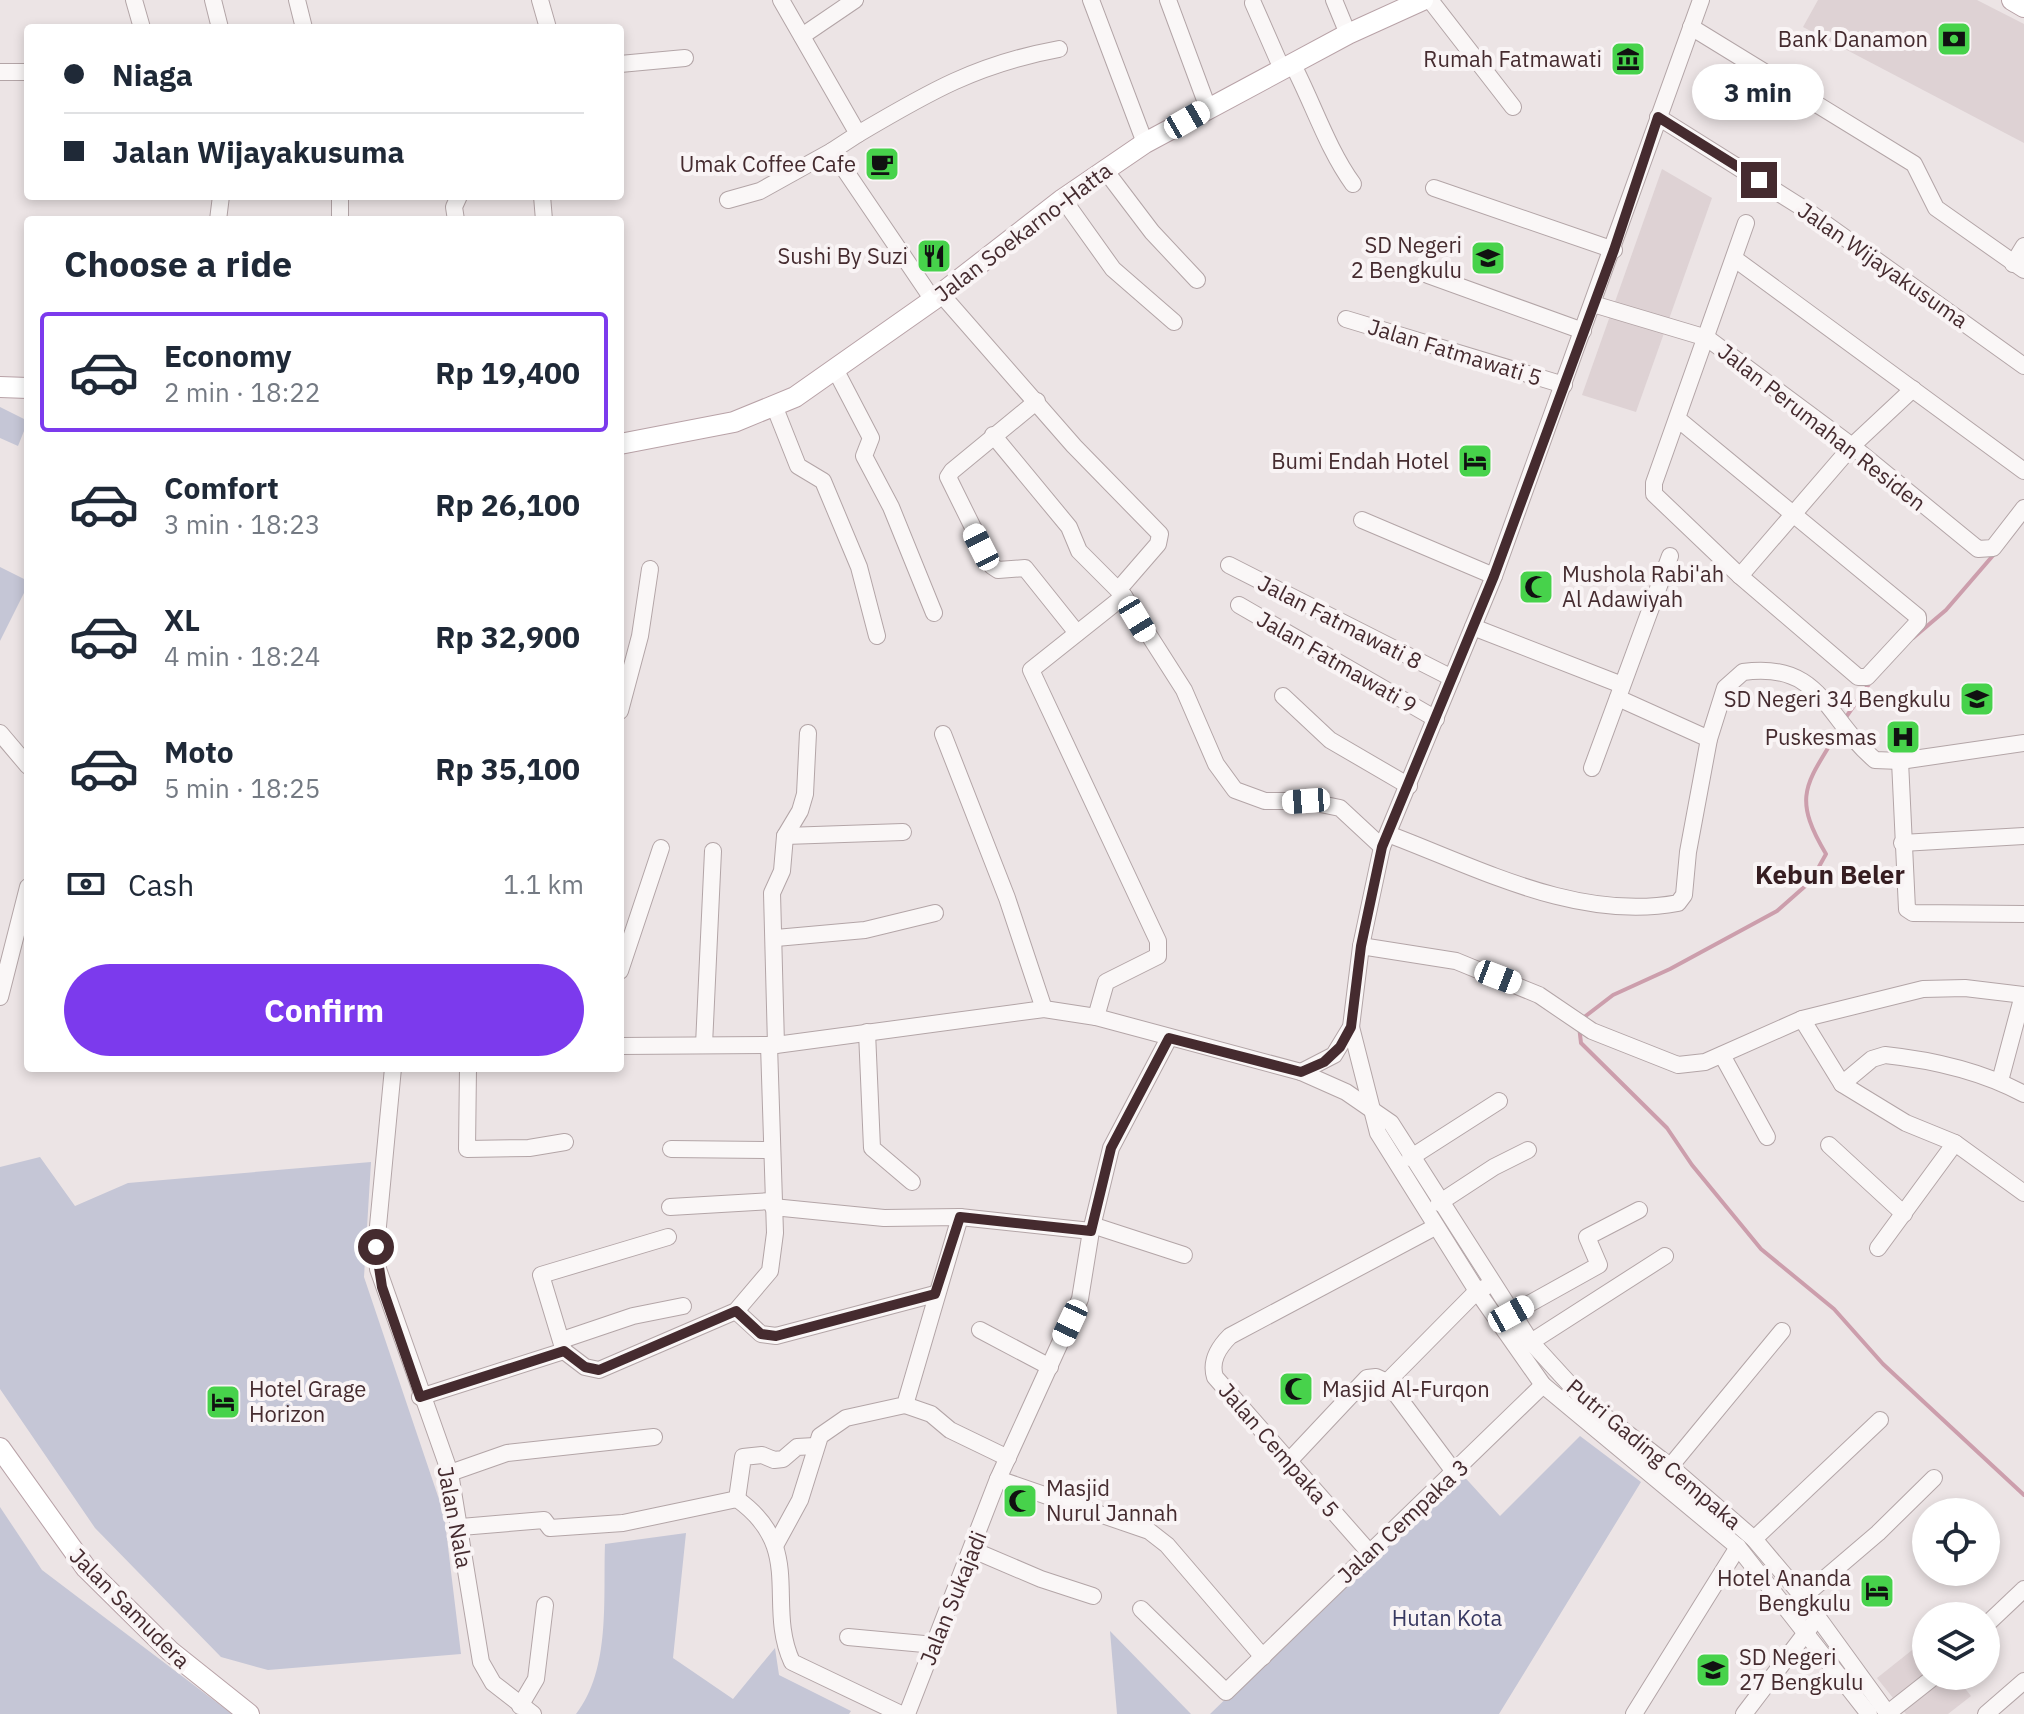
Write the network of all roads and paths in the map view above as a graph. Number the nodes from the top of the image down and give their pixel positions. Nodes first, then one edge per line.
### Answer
1 (134, 0) edge
2 (213, 0) edge
3 (297, 0) edge
4 (540, 0) edge
5 (781, 0) edge
6 (855, 0) edge
7 (1091, 0) edge
8 (1168, 0) edge
9 (1334, 0) edge
10 (1423, 0) edge
11 (1430, 0) edge
12 (1701, 0) edge
13 (2012, 0) edge
14 (1253, 3) dead end
15 (2024, 7) edge
16 (141, 24) edge
17 (219, 24) edge
18 (303, 24) edge
19 (547, 24) edge
20 (1691, 27) junction
21 (1348, 34) junction
22 (802, 36) junction
23 (1059, 49) dead end
24 (685, 58) dead end
25 (624, 64) edge
26 (1287, 66) junction
27 (0, 72) edge
28 (24, 72) edge
29 (1513, 107) dead end
30 (1208, 108) junction
31 (1658, 117) junction
32 (858, 134) junction
33 (1145, 143) junction
34 (832, 151) junction
35 (1105, 170) junction
36 (1353, 184) dead end
37 (1434, 188) dead end
38 (1063, 199) junction
39 (728, 200) dead end
40 (1746, 223) dead end
41 (2024, 246) edge
42 (1614, 250) junction
43 (1735, 259) junction
44 (2019, 267) edge
45 (1428, 275) dead end
46 (1197, 280) dead end
47 (937, 297) junction
48 (1593, 304) junction
49 (1346, 319) dead end
50 (1174, 322) dead end
51 (1583, 331) junction
52 (1707, 338) junction
53 (2024, 366) edge
54 (835, 369) junction
55 (1564, 385) junction
56 (0, 387) edge
57 (24, 388) edge
58 (1913, 389) junction
59 (1037, 401) junction
60 (775, 408) junction
61 (1679, 420) junction
62 (993, 435) junction
63 (624, 443) edge
64 (1852, 446) junction
65 (2024, 471) edge
66 (2024, 508) edge
67 (1794, 515) junction
68 (1362, 520) dead end
69 (1670, 556) dead end
70 (1229, 565) dead end
71 (650, 569) dead end
72 (1494, 576) junction
73 (1740, 576) junction
74 (1121, 593) junction
75 (1239, 605) dead end
76 (934, 613) dead end
77 (1473, 627) junction
78 (1077, 633) junction
79 (877, 636) dead end
80 (1452, 678) junction
81 (1620, 692) junction
82 (624, 696) edge
83 (1283, 696) dead end
84 (1436, 719) junction
85 (0, 733) edge
86 (808, 733) dead end
87 (943, 734) dead end
88 (1709, 739) junction
89 (2024, 743) edge
90 (24, 761) edge
91 (1900, 761) junction
92 (1592, 768) dead end
93 (1409, 786) junction
94 (903, 832) dead end
95 (785, 836) junction
96 (2024, 836) edge
97 (1385, 840) junction
98 (1902, 843) junction
99 (661, 848) dead end
100 (713, 851) dead end
101 (935, 913) dead end
102 (2024, 914) edge
103 (24, 923) edge
104 (776, 938) junction
105 (1361, 946) junction
106 (624, 957) edge
107 (2023, 995) edge
108 (0, 997) edge
109 (1044, 1009) junction
110 (1096, 1017) junction
111 (1802, 1019) junction
112 (1351, 1027) junction
113 (867, 1032) junction
114 (1169, 1038) junction
115 (704, 1045) junction
116 (772, 1045) junction
117 (624, 1046) edge
118 (1722, 1055) junction
119 (393, 1072) edge
120 (468, 1072) edge
121 (1301, 1072) junction
122 (2000, 1081) junction
123 (1842, 1084) junction
124 (2024, 1094) edge
125 (1499, 1101) dead end
126 (1375, 1111) junction
127 (1767, 1137) dead end
128 (565, 1142) dead end
129 (1955, 1143) junction
130 (1829, 1145) dead end
131 (671, 1149) dead end
132 (772, 1150) junction
133 (1528, 1150) dead end
134 (1410, 1158) junction
135 (912, 1182) dead end
136 (2024, 1193) edge
137 (1439, 1203) junction
138 (772, 1204) junction
139 (670, 1207) dead end
140 (1639, 1210) dead end
141 (1904, 1214) junction
142 (960, 1217) junction
143 (1435, 1227) junction
144 (1093, 1228) junction
145 (668, 1237) dead end
146 (1878, 1248) dead end
147 (1184, 1255) dead end
148 (1665, 1256) dead end
149 (1484, 1288) junction
150 (935, 1294) junction
151 (683, 1306) dead end
152 (736, 1311) junction
153 (1511, 1314) junction
154 (980, 1330) dead end
155 (1782, 1331) dead end
156 (1531, 1342) junction
157 (563, 1345) junction
158 (1050, 1367) junction
159 (1387, 1382) junction
160 (1543, 1385) junction
161 (420, 1397) junction
162 (905, 1405) junction
163 (1880, 1420) dead end
164 (654, 1437) dead end
165 (815, 1446) junction
166 (0, 1448) edge
167 (1008, 1458) junction
168 (1289, 1461) junction
169 (1671, 1467) junction
170 (450, 1473) junction
171 (1455, 1473) junction
172 (1934, 1478) dead end
173 (998, 1479) junction
174 (1658, 1480) junction
175 (737, 1499) junction
176 (461, 1527) junction
177 (1754, 1539) junction
178 (776, 1544) junction
179 (1738, 1547) junction
180 (973, 1550) junction
181 (1369, 1552) junction
182 (2024, 1589) edge
183 (1093, 1596) dead end
184 (1803, 1597) junction
185 (545, 1605) dead end
186 (1141, 1609) dead end
187 (2000, 1612) edge
188 (1812, 1625) junction
189 (848, 1637) dead end
190 (935, 1645) junction
191 (1263, 1657) junction
192 (2024, 1681) edge
193 (1918, 1690) edge
194 (527, 1710) edge
195 (249, 1714) edge
196 (904, 1714) edge
197 (1634, 1714) edge
198 (1744, 1714) edge
199 (1869, 1714) edge
200 (1888, 1714) edge
201 (1986, 1714) edge

1 - 16 street
2 - 17 street
3 - 18 street
4 - 19 street
5 - 22 street
6 - 22 street
7 - 33 street
8 - 30 street
9 - 21 street
10 - 21 main road, Jalan Soekarno-Hatta
11 - 29 street
12 - 20 street
13 - 15 main road
14 - 26 street
20 - 31 street
20 - 44 street
21 - 26 main road, Jalan Soekarno-Hatta
22 - 32 street
23 - 32 street
24 - 25 street
26 - 30 main road, Jalan Soekarno-Hatta
26 - 36 street
27 - 28 street
30 - 33 main road, Jalan Soekarno-Hatta
31 - 42 street
31 - 53 street, Jalan Wijayakusuma
32 - 34 street
33 - 35 main road, Jalan Soekarno-Hatta
34 - 39 street
34 - 47 street
35 - 38 main road, Jalan Soekarno-Hatta
35 - 46 street
37 - 42 street
38 - 47 main road, Jalan Soekarno-Hatta
38 - 50 street
40 - 43 street
41 - 44 street
42 - 48 street
43 - 52 street
43 - 58 street
45 - 51 street
47 - 54 main road, Jalan Soekarno-Hatta
47 - 59 street
48 - 51 street
48 - 52 street, Jalan Perumahan Residen
49 - 55 street, Jalan Fatmawati 5
51 - 55 street
52 - 61 street
52 - 64 street, Jalan Perumahan Residen
54 - 60 main road, Jalan Soekarno-Hatta
54 - 76 street
55 - 72 street
56 - 57 main road
58 - 64 street
58 - 65 street
59 - 62 street
59 - 74 street
60 - 63 main road, Jalan Soekarno-Hatta
60 - 79 street
61 - 67 street
61 - 73 street
62 - 74 street
62 - 78 street
64 - 66 street, Jalan Perumahan Residen
64 - 67 street
67 - 73 street
67 - 73 street
68 - 72 street
69 - 81 street
70 - 80 street, Jalan Fatmawati 8
71 - 82 street
72 - 77 street
74 - 78 street
74 - 97 street
75 - 84 street, Jalan Fatmawati 9
77 - 80 street
77 - 81 street
78 - 110 street
80 - 84 street
81 - 88 street
81 - 92 street
83 - 93 street
84 - 93 street
85 - 90 street
86 - 95 street
87 - 109 street
88 - 91 street
88 - 97 street
89 - 91 street
91 - 98 street
93 - 97 street
94 - 95 street
95 - 104 street
96 - 98 street
97 - 105 street
98 - 102 street
99 - 106 street
100 - 115 street
101 - 104 street
103 - 108 street
104 - 116 street
105 - 112 street
105 - 118 street
107 - 111 street
107 - 122 street
109 - 110 street, Putri Gading Cempaka
109 - 113 street, Putri Gading Cempaka
110 - 114 street, Putri Gading Cempaka
111 - 118 street
111 - 123 street
112 - 121 street
112 - 126 street, Putri Gading Cempaka
113 - 116 street, Putri Gading Cempaka
113 - 135 street
114 - 121 street, Putri Gading Cempaka
114 - 144 street, Jalan Sukajadi
115 - 116 street, Putri Gading Cempaka
115 - 117 street, Putri Gading Cempaka
116 - 132 street
118 - 127 street
119 - 161 street, Jalan Nala
120 - 128 street
121 - 126 street, Putri Gading Cempaka
122 - 123 street
122 - 124 street
123 - 129 street
125 - 134 street
126 - 134 street, Putri Gading Cempaka
126 - 143 street, Putri Gading Cempaka
129 - 136 street
129 - 141 street
130 - 141 street
131 - 132 street
132 - 138 street
133 - 137 street
134 - 137 street, Putri Gading Cempaka
137 - 149 street, Putri Gading Cempaka
138 - 139 street
138 - 142 street
138 - 152 street
140 - 153 street
141 - 146 street
142 - 144 street
142 - 150 street
143 - 149 street, Putri Gading Cempaka
143 - 168 street, Jalan Cempaka 5
144 - 147 street
144 - 158 street, Jalan Sukajadi
145 - 157 street
148 - 156 street
149 - 153 street, Putri Gading Cempaka
149 - 159 street
149 - 160 street, Putri Gading Cempaka
150 - 152 street
150 - 162 street
151 - 157 street
152 - 157 street
153 - 156 street, Putri Gading Cempaka
154 - 158 street
155 - 169 street
156 - 169 street, Putri Gading Cempaka
157 - 161 street
158 - 167 street, Jalan Sukajadi
159 - 168 street
159 - 171 street
160 - 171 street, Jalan Cempaka 3
160 - 174 street, Putri Gading Cempaka
161 - 170 street, Jalan Nala
162 - 165 street
162 - 167 street
163 - 177 street
164 - 170 street
165 - 175 street
165 - 178 street
166 - 195 main road, Jalan Samudera
167 - 173 street, Jalan Sukajadi
168 - 181 street, Jalan Cempaka 5
169 - 174 street
169 - 177 street, Putri Gading Cempaka
170 - 176 street, Jalan Nala
171 - 181 street, Jalan Cempaka 3
172 - 184 street
173 - 180 street, Jalan Sukajadi
173 - 191 street
174 - 179 street, Putri Gading Cempaka
175 - 176 street
175 - 178 street, Jalan Sukajadi
176 - 194 street, Jalan Nala
177 - 184 street, Putri Gading Cempaka
178 - 196 street, Jalan Sukajadi
179 - 188 street, Putri Gading Cempaka
179 - 197 street
180 - 183 street
180 - 190 street, Jalan Sukajadi
181 - 191 street, Jalan Cempaka 3
182 - 187 street
184 - 188 street, Putri Gading Cempaka
185 - 194 street
186 - 191 street, Jalan Cempaka 3
188 - 198 street
188 - 199 street, Putri Gading Cempaka
188 - 200 street, Putri Gading Cempaka
189 - 190 street
190 - 196 street, Jalan Sukajadi
192 - 201 street
193 - 200 street

